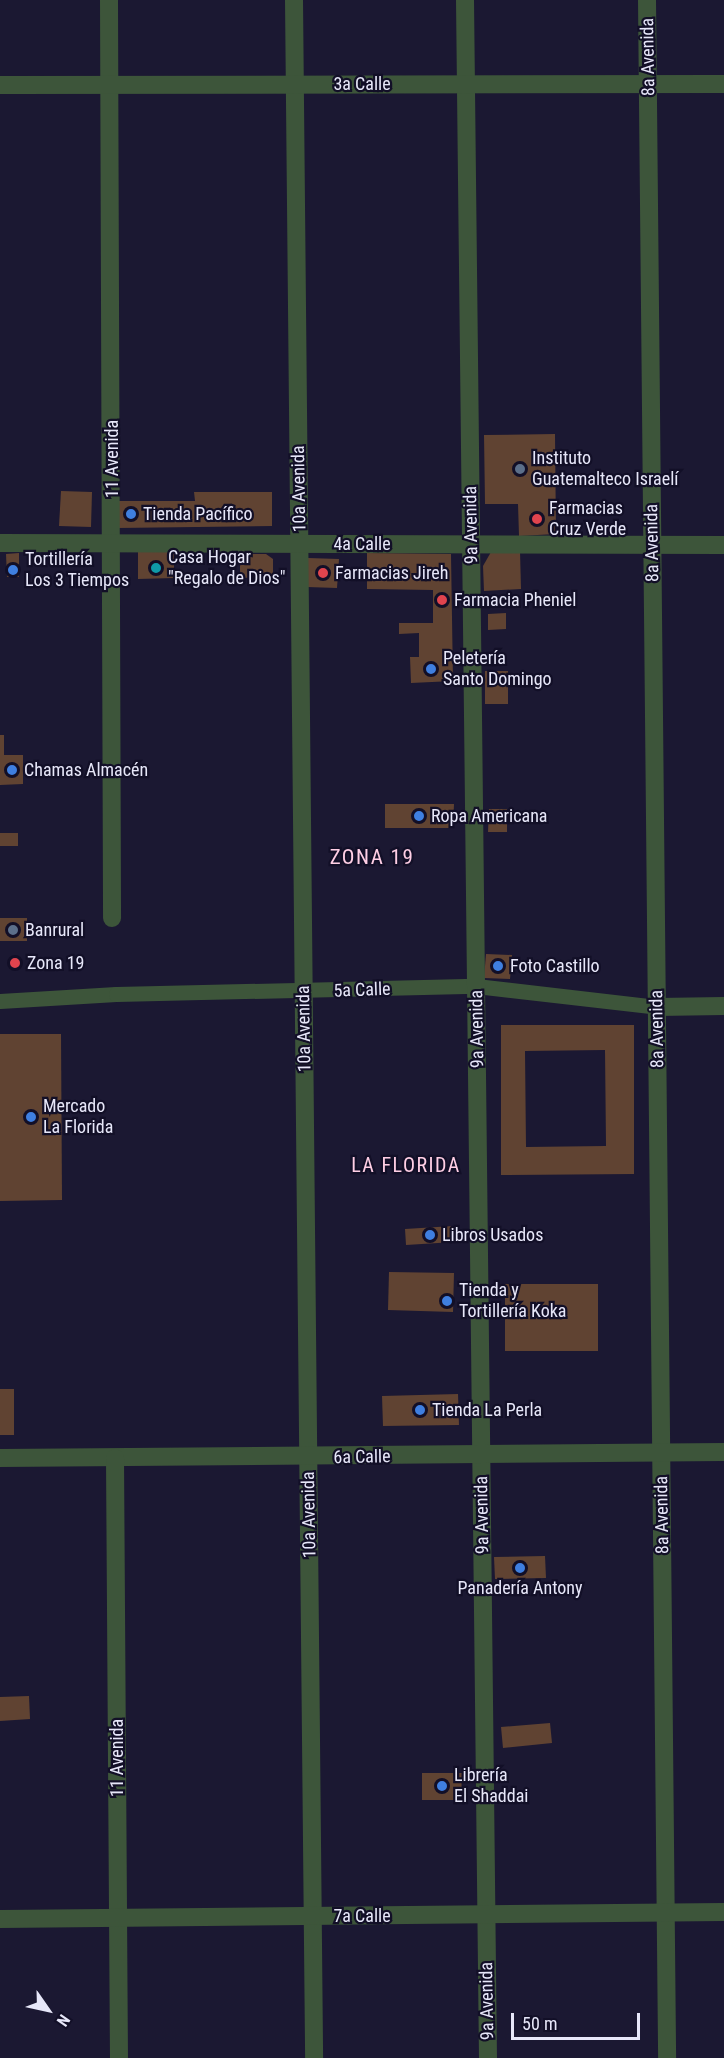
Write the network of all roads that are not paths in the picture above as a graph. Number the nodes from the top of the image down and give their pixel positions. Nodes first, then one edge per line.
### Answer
1 (109, 0) edge
2 (294, 0) edge
3 (465, 0) edge
4 (647, 0) edge
5 (294, 84) junction
6 (466, 84) junction
7 (648, 84) junction
8 (724, 84) edge
9 (0, 85) edge
10 (110, 85) junction
11 (0, 543) edge
12 (112, 544) junction
13 (299, 544) junction
14 (471, 544) junction
15 (652, 545) junction
16 (724, 545) edge
17 (112, 918) dead end
18 (476, 986) junction
19 (304, 992) junction
20 (0, 1001) edge
21 (724, 1006) edge
22 (657, 1007) junction
23 (724, 1452) edge
24 (661, 1453) junction
25 (481, 1455) junction
26 (308, 1457) junction
27 (0, 1458) edge
28 (116, 1458) junction
29 (724, 1912) edge
30 (665, 1913) junction
31 (487, 1915) junction
32 (313, 1916) junction
33 (118, 1918) junction
34 (0, 1919) edge
35 (118, 2058) edge
36 (314, 2058) edge
37 (488, 2058) edge
38 (667, 2058) edge

1 - 10 street, 11 Avenida
2 - 5 street, 10a Avenida
3 - 6 street, 9a Avenida
4 - 7 street, 8a Avenida
5 - 6 street, 3a Calle
5 - 10 street, 3a Calle
5 - 13 street, 10a Avenida
6 - 7 street, 3a Calle
6 - 14 street, 9a Avenida
7 - 8 street, 3a Calle
7 - 15 street, 8a Avenida
9 - 10 street, 3a Calle
10 - 12 street, 11 Avenida
11 - 12 street, 4a Calle
12 - 13 street, 4a Calle
12 - 17 street, 11 Avenida
13 - 14 street, 4a Calle
13 - 19 street, 10a Avenida
14 - 15 street, 4a Calle
14 - 18 street, 9a Avenida
15 - 16 street, 4a Calle
15 - 22 street, 8a Avenida
18 - 19 street, 5a Calle
18 - 22 street, 5a Calle
18 - 25 street, 9a Avenida
19 - 20 street, 5a Calle
19 - 26 street, 10a Avenida
21 - 22 street, 5a Calle
22 - 24 street, 8a Avenida
23 - 24 street, 6a Calle
24 - 25 street, 6a Calle
24 - 30 street, 8a Avenida
25 - 26 street, 6a Calle
25 - 31 street, 9a Avenida
26 - 28 street, 6a Calle
26 - 32 street, 10a Avenida
27 - 28 street, 6a Calle
28 - 33 street, 11 Avenida
29 - 30 street, 7a Calle
30 - 31 street, 7a Calle
30 - 38 street, 8a Avenida
31 - 32 street, 7a Calle
31 - 37 street, 9a Avenida
32 - 33 street, 7a Calle
32 - 36 street, 10a Avenida
33 - 34 street, 7a Calle
33 - 35 street, 11 Avenida

